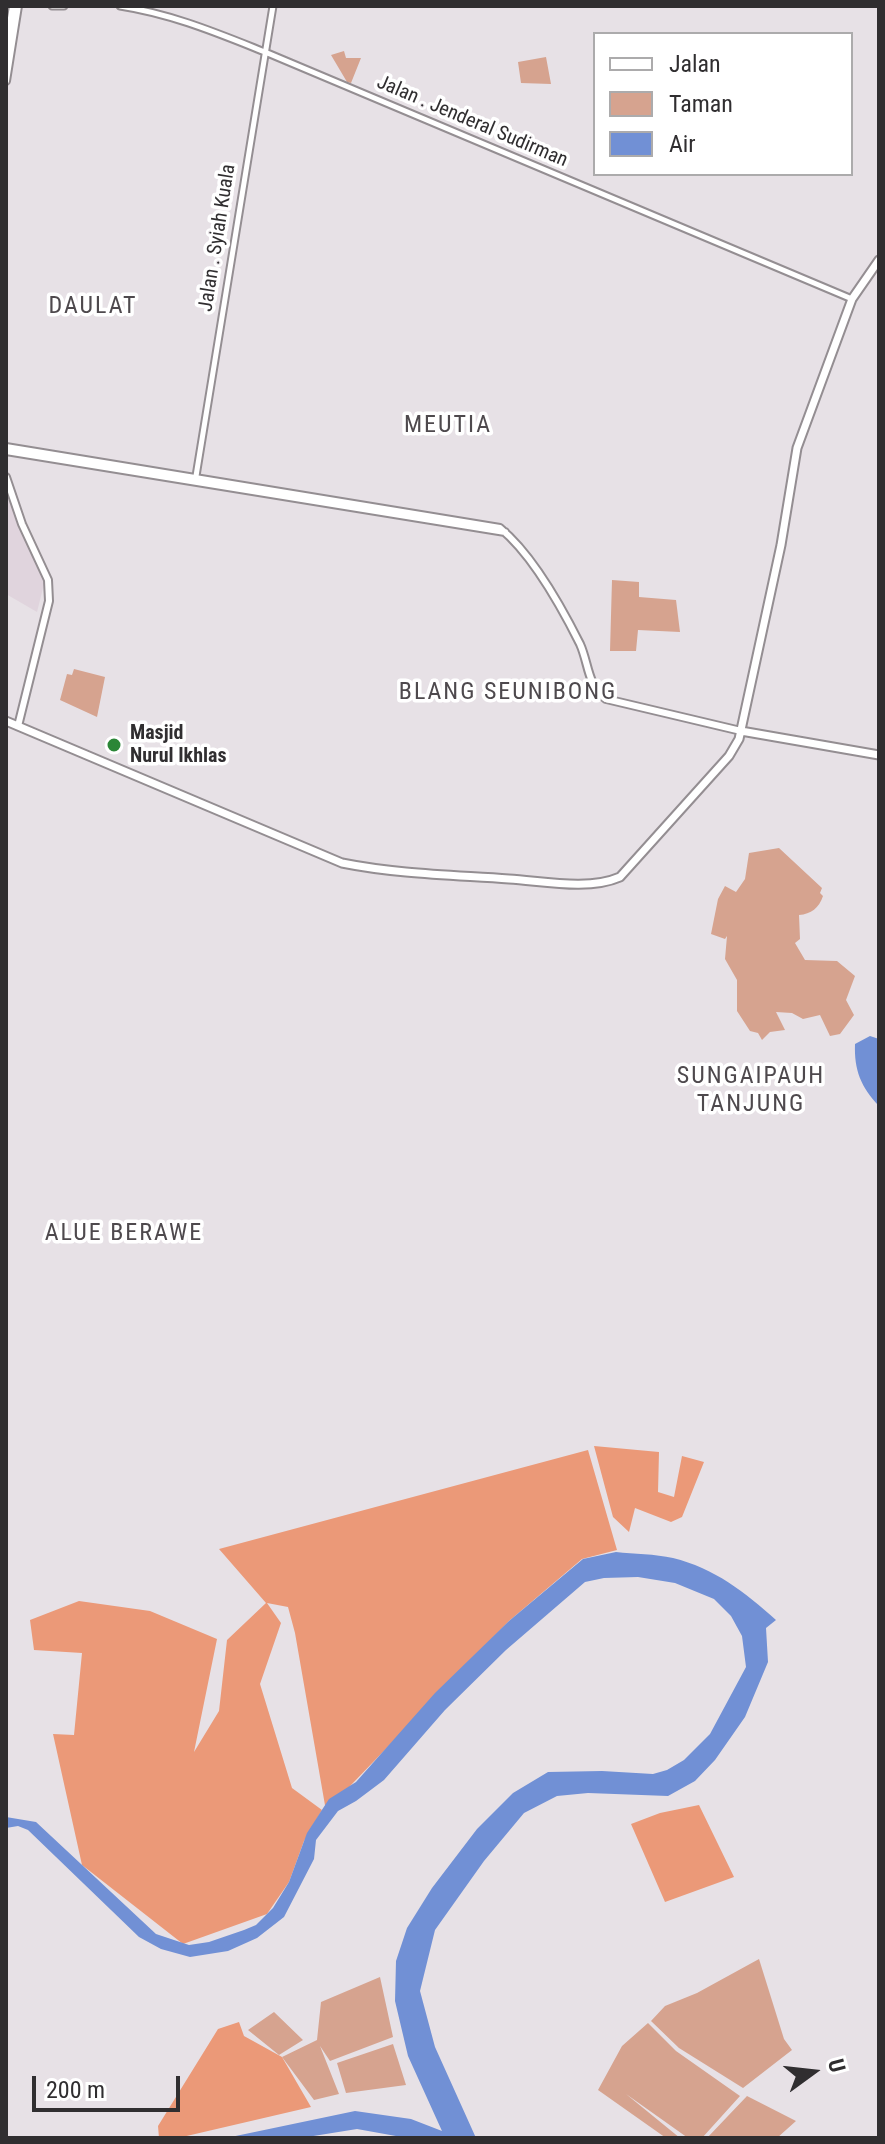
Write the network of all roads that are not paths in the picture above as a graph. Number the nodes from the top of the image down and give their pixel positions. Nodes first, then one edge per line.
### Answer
1 (16, 6) edge
2 (52, 6) edge
3 (64, 6) edge
4 (120, 6) edge
5 (273, 6) edge
6 (6, 48) edge
7 (265, 52) junction
8 (6, 81) edge
9 (879, 260) edge
10 (852, 299) junction
11 (6, 449) edge
12 (139, 470) junction
13 (196, 476) junction
14 (6, 477) edge
15 (232, 484) junction
16 (6, 721) edge
17 (18, 726) junction
18 (733, 729) junction
19 (879, 755) edge

1 - 6 main road
1 - 8 main road
2 - 3 street
4 - 7 street, Jalan . Jenderal Sudirman
5 - 7 street, Jalan . Syiah Kuala
7 - 10 street, Jalan . Jenderal Sudirman
7 - 13 street, Jalan . Syiah Kuala
9 - 10 highway
10 - 18 highway
11 - 12 main road
12 - 13 main road
12 - 15 main road
13 - 15 main road
14 - 17 main road
15 - 18 main road
16 - 17 highway
17 - 18 highway
18 - 19 highway

